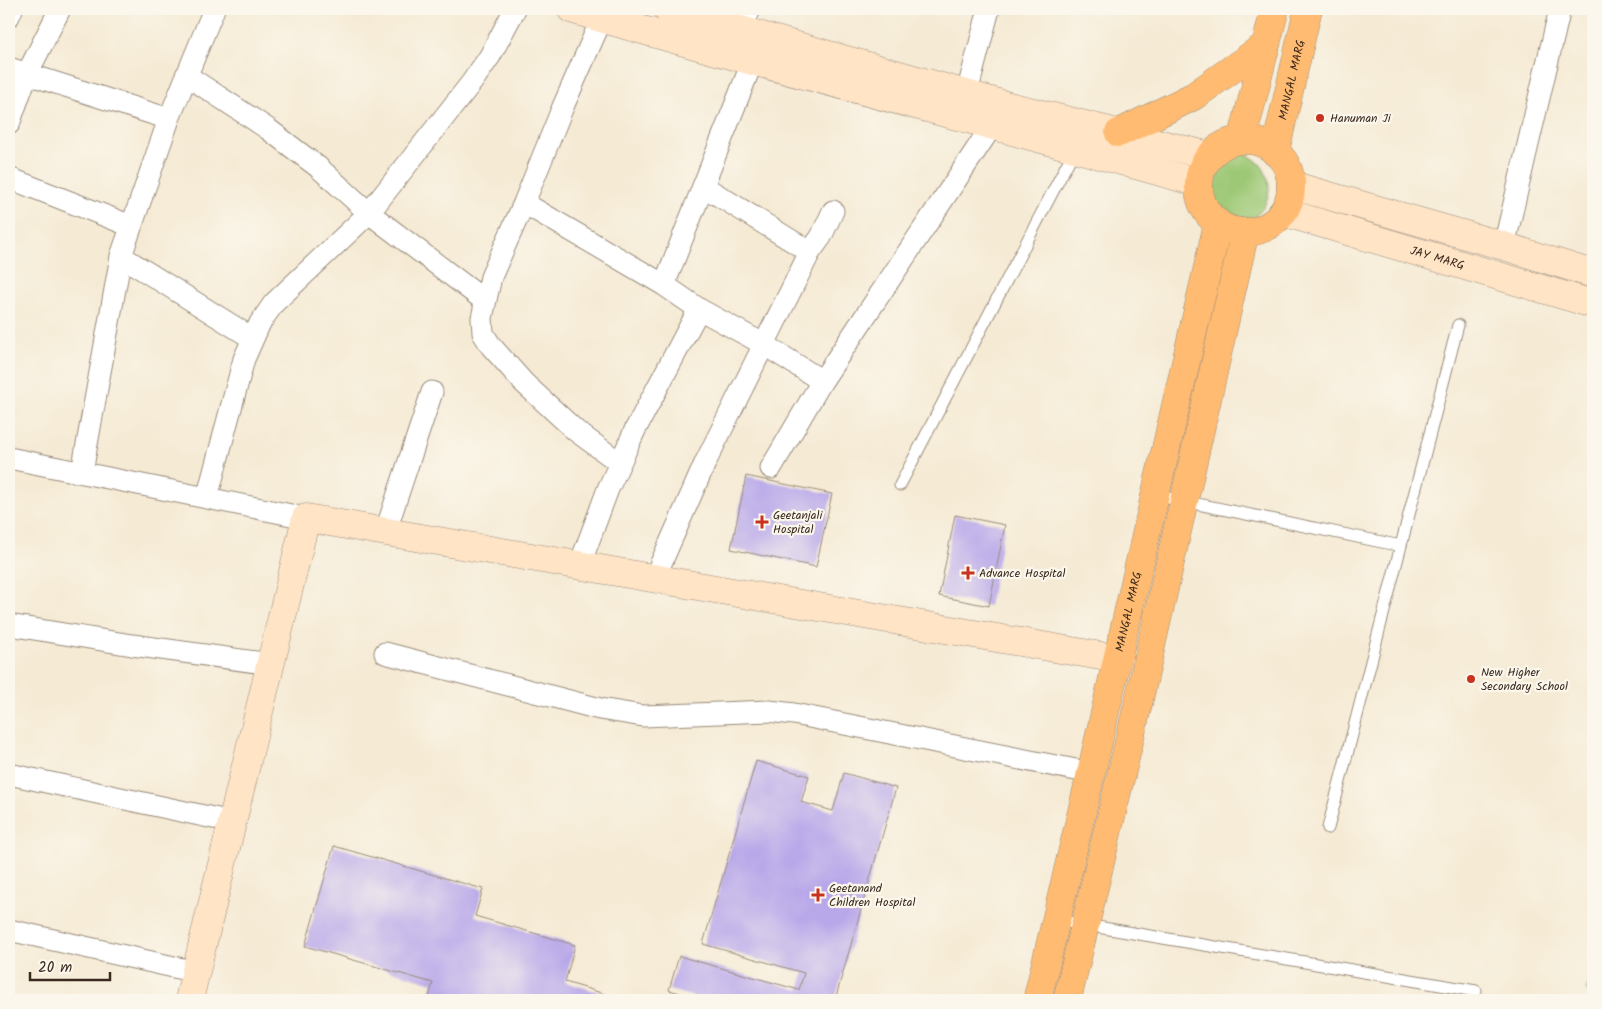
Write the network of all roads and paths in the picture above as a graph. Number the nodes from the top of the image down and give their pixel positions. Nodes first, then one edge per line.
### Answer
1 (12, 9) edge
2 (60, 9) edge
3 (214, 9) edge
4 (515, 9) edge
5 (571, 9) edge
6 (667, 9) edge
7 (989, 9) edge
8 (1275, 9) edge
9 (1308, 9) edge
10 (1560, 9) edge
11 (9, 16) edge
12 (602, 18) junction
13 (746, 19) edge
14 (1266, 45) junction
15 (753, 60) junction
16 (18, 71) edge
17 (186, 76) junction
18 (964, 105) junction
19 (999, 116) junction
20 (168, 119) junction
21 (9, 124) edge
22 (1118, 134) junction
23 (1081, 137) junction
24 (1242, 140) junction
25 (1274, 152) junction
26 (1210, 156) junction
27 (9, 178) edge
28 (1199, 184) junction
29 (1291, 185) junction
30 (703, 186) junction
31 (524, 203) junction
32 (833, 211) dead end
33 (1283, 212) junction
34 (369, 213) junction
35 (1218, 223) junction
36 (132, 226) junction
37 (1245, 232) junction
38 (1504, 246) junction
39 (810, 252) junction
40 (121, 256) junction
41 (1593, 274) edge
42 (664, 285) junction
43 (485, 301) junction
44 (1593, 304) edge
45 (699, 309) junction
46 (1458, 325) dead end
47 (252, 338) junction
48 (765, 345) junction
49 (822, 382) junction
50 (432, 392) dead end
51 (9, 458) edge
52 (620, 463) junction
53 (771, 468) dead end
54 (82, 472) junction
55 (900, 485) dead end
56 (1154, 495) junction
57 (207, 498) junction
58 (1184, 501) junction
59 (306, 518) junction
60 (385, 533) junction
61 (1401, 546) junction
62 (579, 567) junction
63 (654, 580) junction
64 (9, 625) edge
65 (385, 652) dead end
66 (1118, 659) junction
67 (271, 664) junction
68 (1091, 773) junction
69 (9, 774) edge
70 (232, 822) junction
71 (1328, 828) dead end
72 (1056, 920) junction
73 (1086, 925) junction
74 (9, 930) edge
75 (196, 972) junction
76 (1476, 991) dead end
77 (189, 1000) edge
78 (1037, 1000) edge
79 (1067, 1000) edge

1 - 11 street
2 - 16 street
3 - 17 street
4 - 34 street
5 - 12 main road
6 - 13 main road
7 - 18 street
8 - 14 main road
9 - 25 main road, MANGAL MARG
10 - 38 street
12 - 15 main road
12 - 31 street
13 - 18 main road
14 - 22 main road
14 - 24 main road
15 - 18 main road
15 - 30 street
16 - 20 street
16 - 21 street
17 - 20 street
17 - 34 street
18 - 19 main road
19 - 23 main road
19 - 49 street
20 - 36 street
22 - 23 main road
22 - 26 main road
23 - 28 main road
23 - 55 lane
24 - 25 main road
24 - 26 main road
25 - 29 main road
26 - 28 main road
27 - 36 street
28 - 35 main road
29 - 33 main road
29 - 38 main road
30 - 39 street
30 - 42 street
31 - 42 street
31 - 43 street
32 - 39 street
33 - 37 main road
33 - 44 main road, JAY MARG
34 - 43 street
34 - 47 street
35 - 37 main road
35 - 56 main road, MANGAL MARG
36 - 40 street
37 - 58 main road
38 - 41 main road
39 - 48 street
40 - 47 street
40 - 54 street
42 - 45 street
43 - 52 street
45 - 48 street
45 - 52 street
46 - 61 lane
47 - 57 street
48 - 49 street
48 - 63 street
49 - 53 street
50 - 60 street
51 - 54 street
52 - 62 street
54 - 57 street
56 - 58 lane
56 - 66 main road, MANGAL MARG
57 - 59 street
58 - 61 lane
58 - 73 main road
59 - 60 main road
59 - 67 main road
60 - 62 main road
61 - 71 lane
62 - 63 main road
63 - 66 main road
64 - 67 street
65 - 68 street
66 - 68 main road, MANGAL MARG
67 - 70 main road
68 - 72 main road, MANGAL MARG
69 - 70 street
70 - 75 main road
72 - 73 lane
72 - 78 main road, MANGAL MARG
73 - 76 lane
73 - 79 main road
74 - 75 street
75 - 77 main road

